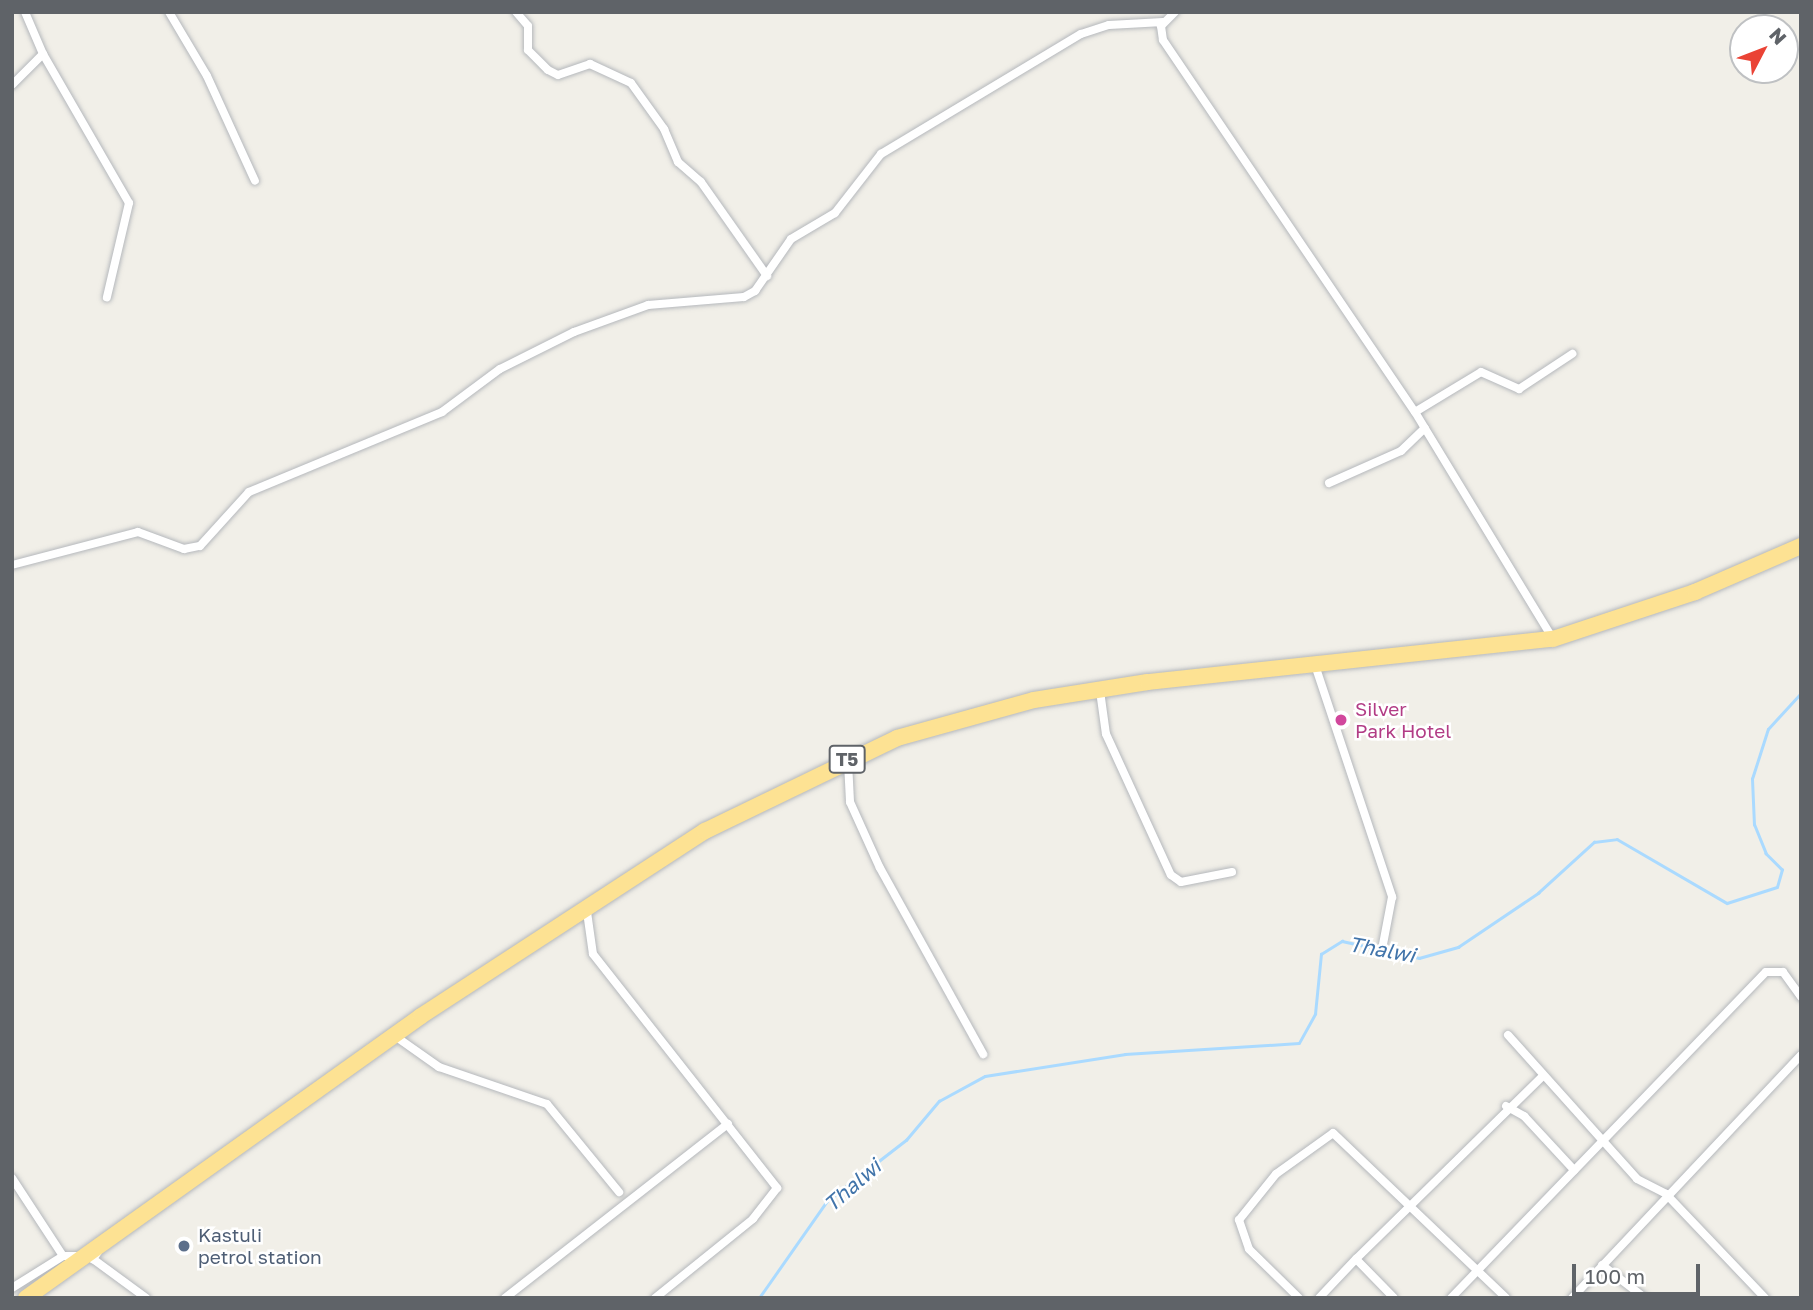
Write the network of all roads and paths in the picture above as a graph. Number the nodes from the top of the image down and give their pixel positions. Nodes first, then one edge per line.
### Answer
1 (25, 12) edge
2 (169, 12) edge
3 (516, 12) edge
4 (1175, 12) edge
5 (1163, 22) junction
6 (43, 54) junction
7 (12, 85) edge
8 (255, 181) dead end
9 (766, 276) junction
10 (107, 297) dead end
11 (1572, 354) dead end
12 (1415, 412) junction
13 (1425, 428) junction
14 (1329, 483) dead end
15 (1801, 547) edge
16 (12, 565) edge
17 (1553, 639) junction
18 (1314, 663) junction
19 (1100, 691) junction
20 (848, 759) junction
21 (1231, 872) dead end
22 (587, 912) junction
23 (1383, 944) dead end
24 (1801, 997) edge
25 (1507, 1035) dead end
26 (395, 1036) junction
27 (983, 1054) dead end
28 (1801, 1055) edge
29 (1543, 1076) junction
30 (1506, 1107) junction
31 (728, 1124) junction
32 (1603, 1139) junction
33 (1574, 1170) junction
34 (12, 1178) edge
35 (618, 1192) dead end
36 (1666, 1194) junction
37 (1411, 1206) junction
38 (102, 1246) junction
39 (63, 1256) junction
40 (85, 1256) junction
41 (1356, 1259) junction
42 (1602, 1265) junction
43 (1479, 1272) junction
44 (12, 1288) edge
45 (26, 1298) edge
46 (146, 1298) edge
47 (506, 1298) edge
48 (655, 1298) edge
49 (1299, 1298) edge
50 (1319, 1298) edge
51 (1394, 1298) edge
52 (1451, 1298) edge
53 (1506, 1298) edge
54 (1572, 1298) edge
55 (1645, 1298) edge
56 (1765, 1298) edge

1 - 6 street
2 - 8 street
3 - 9 street
4 - 5 street
5 - 9 street
5 - 12 street
6 - 7 street
6 - 10 street
9 - 16 street
11 - 12 street
12 - 13 street
13 - 14 street
13 - 17 street
15 - 17 highway, T5
17 - 18 highway, T5
18 - 19 highway, T5
18 - 23 street
19 - 20 highway, T5
19 - 21 street
20 - 22 highway, T5
20 - 27 street
22 - 26 highway, T5
22 - 31 street
24 - 32 street
25 - 29 street
26 - 35 street
26 - 38 highway, T5
28 - 36 street
29 - 30 street
29 - 32 street
30 - 33 street
30 - 37 street
31 - 47 street
31 - 48 street
32 - 33 street
32 - 36 street
33 - 43 street
34 - 39 street
36 - 42 street
36 - 56 street
37 - 41 street
37 - 43 street
37 - 49 street
38 - 40 highway, T5
38 - 46 street
39 - 40 street
39 - 44 street
40 - 45 highway, T5
41 - 50 street
41 - 51 street
42 - 54 street
42 - 55 street
43 - 52 street
43 - 53 street

